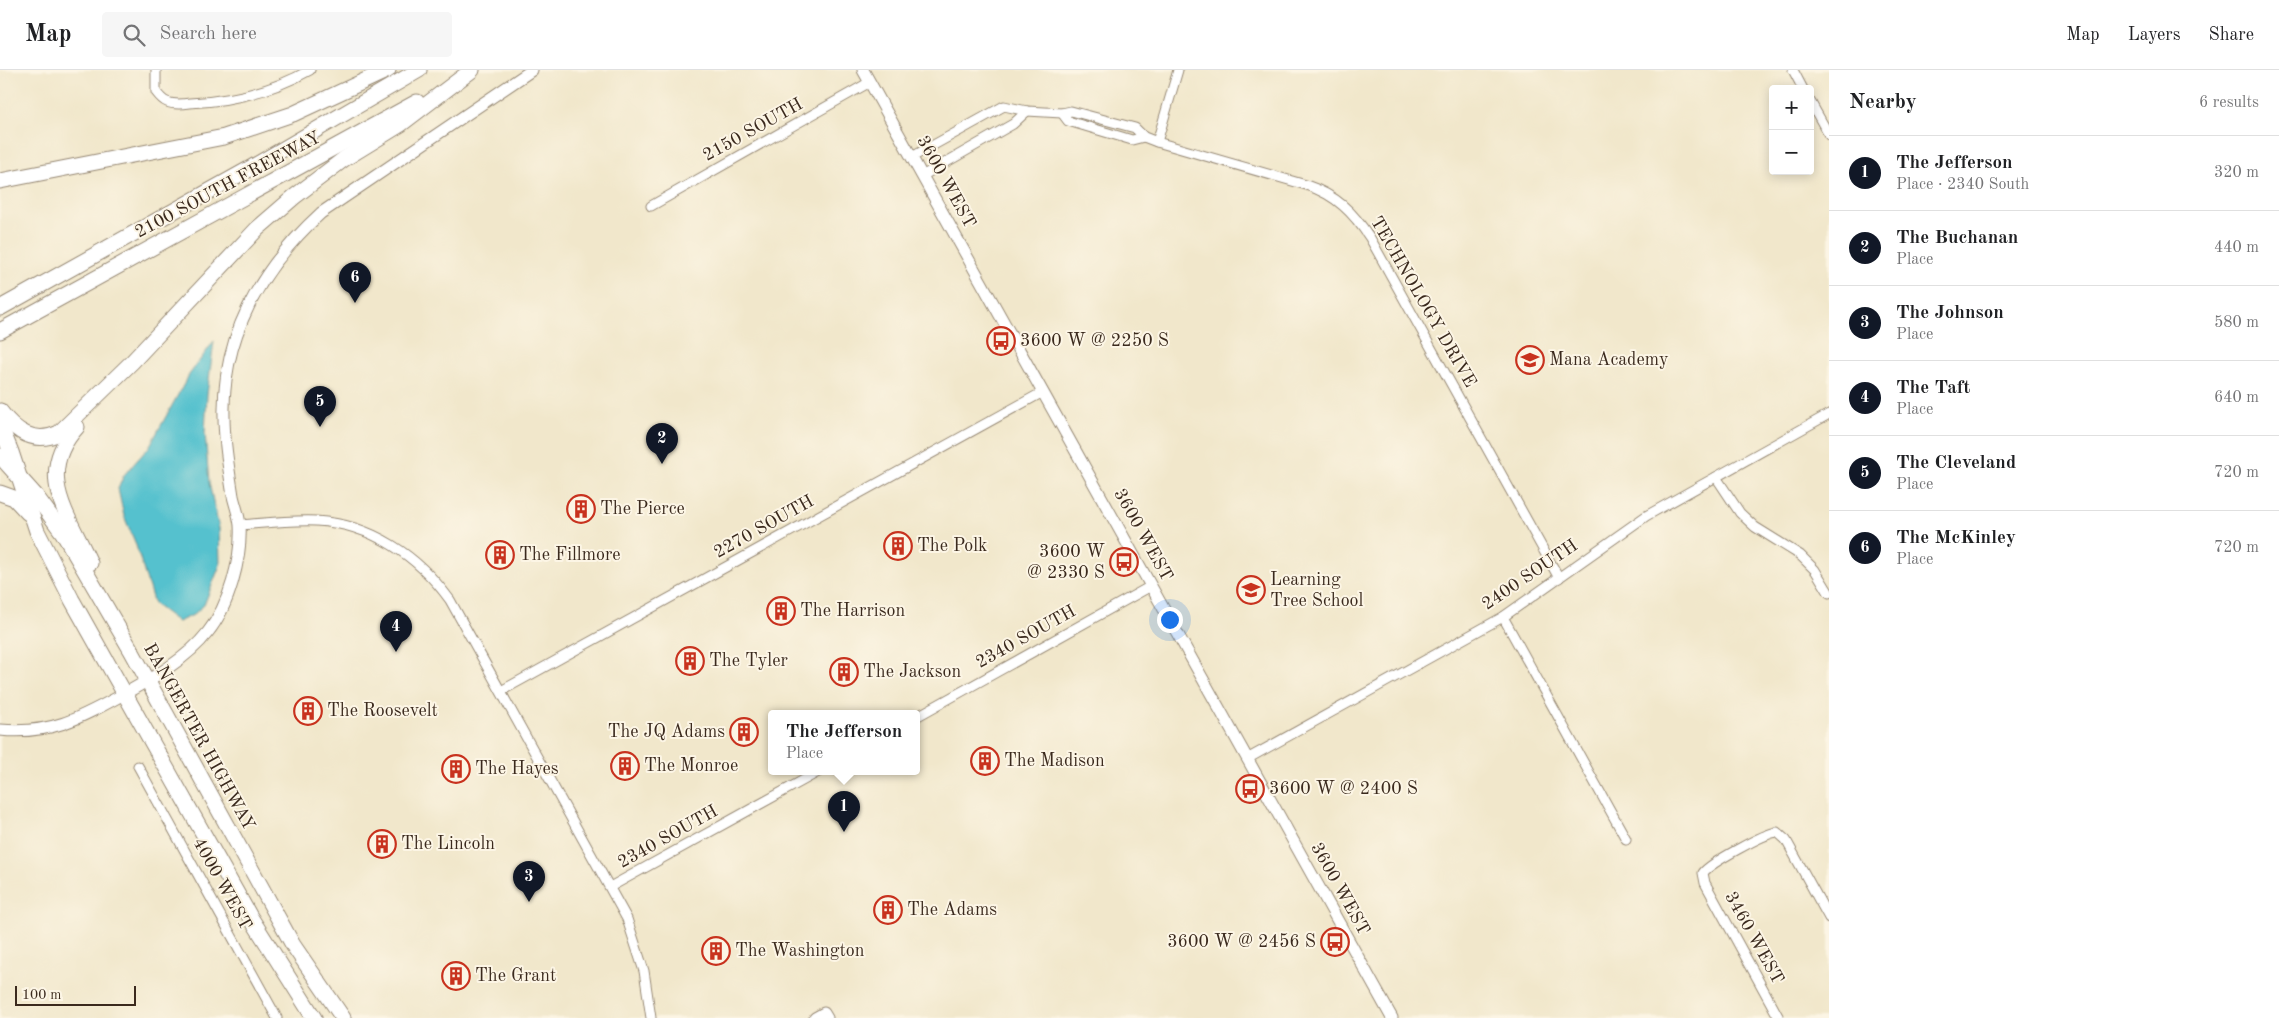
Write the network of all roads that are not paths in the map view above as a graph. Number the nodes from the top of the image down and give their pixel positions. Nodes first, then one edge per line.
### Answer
1 (156, 70) edge
2 (310, 70) edge
3 (388, 70) edge
4 (419, 70) edge
5 (472, 70) edge
6 (532, 70) edge
7 (864, 70) edge
8 (1178, 70) edge
9 (1793, 70) edge
10 (870, 82) junction
11 (1801, 85) edge
12 (1814, 108) edge
13 (1027, 111) junction
14 (1829, 135) edge
15 (1157, 142) junction
16 (912, 157) junction
17 (54, 169) junction
18 (0, 174) edge
19 (922, 176) junction
20 (0, 180) edge
21 (651, 206) dead end
22 (0, 308) edge
23 (0, 330) edge
24 (132, 362) junction
25 (1043, 392) junction
26 (0, 411) edge
27 (1829, 414) edge
28 (0, 425) edge
29 (0, 456) edge
30 (19, 476) junction
31 (1716, 477) junction
32 (0, 493) edge
33 (32, 517) junction
34 (240, 525) junction
35 (1559, 578) junction
36 (1151, 586) junction
37 (1829, 593) edge
38 (1503, 616) junction
39 (131, 650) junction
40 (148, 680) junction
41 (501, 691) junction
42 (124, 694) junction
43 (920, 715) edge
44 (0, 730) edge
45 (1247, 759) junction
46 (138, 766) dead end
47 (813, 775) edge
48 (1626, 839) dead end
49 (610, 887) junction
50 (1829, 918) edge
51 (277, 1018) edge
52 (314, 1018) edge
53 (343, 1018) edge
54 (651, 1018) edge
55 (1392, 1018) edge
56 (1779, 1018) edge

1 - 2 street
3 - 17 highway
4 - 22 highway, 2100 SOUTH FREEWAY
5 - 23 highway, 2100 SOUTH FREEWAY
5 - 24 highway
6 - 34 street
7 - 10 street, 3600 WEST
8 - 15 street
9 - 11 street
10 - 16 street, 3600 WEST
10 - 21 street, 2150 SOUTH
12 - 14 street
13 - 15 street, TECHNOLOGY DRIVE
13 - 16 street, TECHNOLOGY DRIVE
13 - 19 street
15 - 35 street, TECHNOLOGY DRIVE
16 - 19 street, 3600 WEST
17 - 18 highway
17 - 20 highway
19 - 25 street, 3600 WEST
24 - 26 highway
24 - 39 highway
25 - 36 street, 3600 WEST
25 - 41 street, 2270 SOUTH
27 - 31 street, 2400 SOUTH
28 - 30 highway, BANGERTER HIGHWAY
29 - 30 highway, BANGERTER HIGHWAY
30 - 33 highway, BANGERTER HIGHWAY
30 - 39 highway, BANGERTER HIGHWAY
31 - 35 street, 2400 SOUTH
31 - 37 street
32 - 33 highway
33 - 42 highway, BANGERTER HIGHWAY
34 - 40 street
34 - 41 street
35 - 38 street, 2400 SOUTH
36 - 43 street, 2340 SOUTH
36 - 45 street, 3600 WEST
38 - 45 street, 2400 SOUTH
38 - 48 street
39 - 40 highway, BANGERTER HIGHWAY
40 - 42 street
40 - 53 highway, BANGERTER HIGHWAY
41 - 49 street
42 - 44 street
42 - 52 highway, BANGERTER HIGHWAY
45 - 55 street, 3600 WEST
46 - 51 street, 4000 WEST
47 - 49 street, 2340 SOUTH
49 - 54 street
50 - 56 street, 3460 WEST

